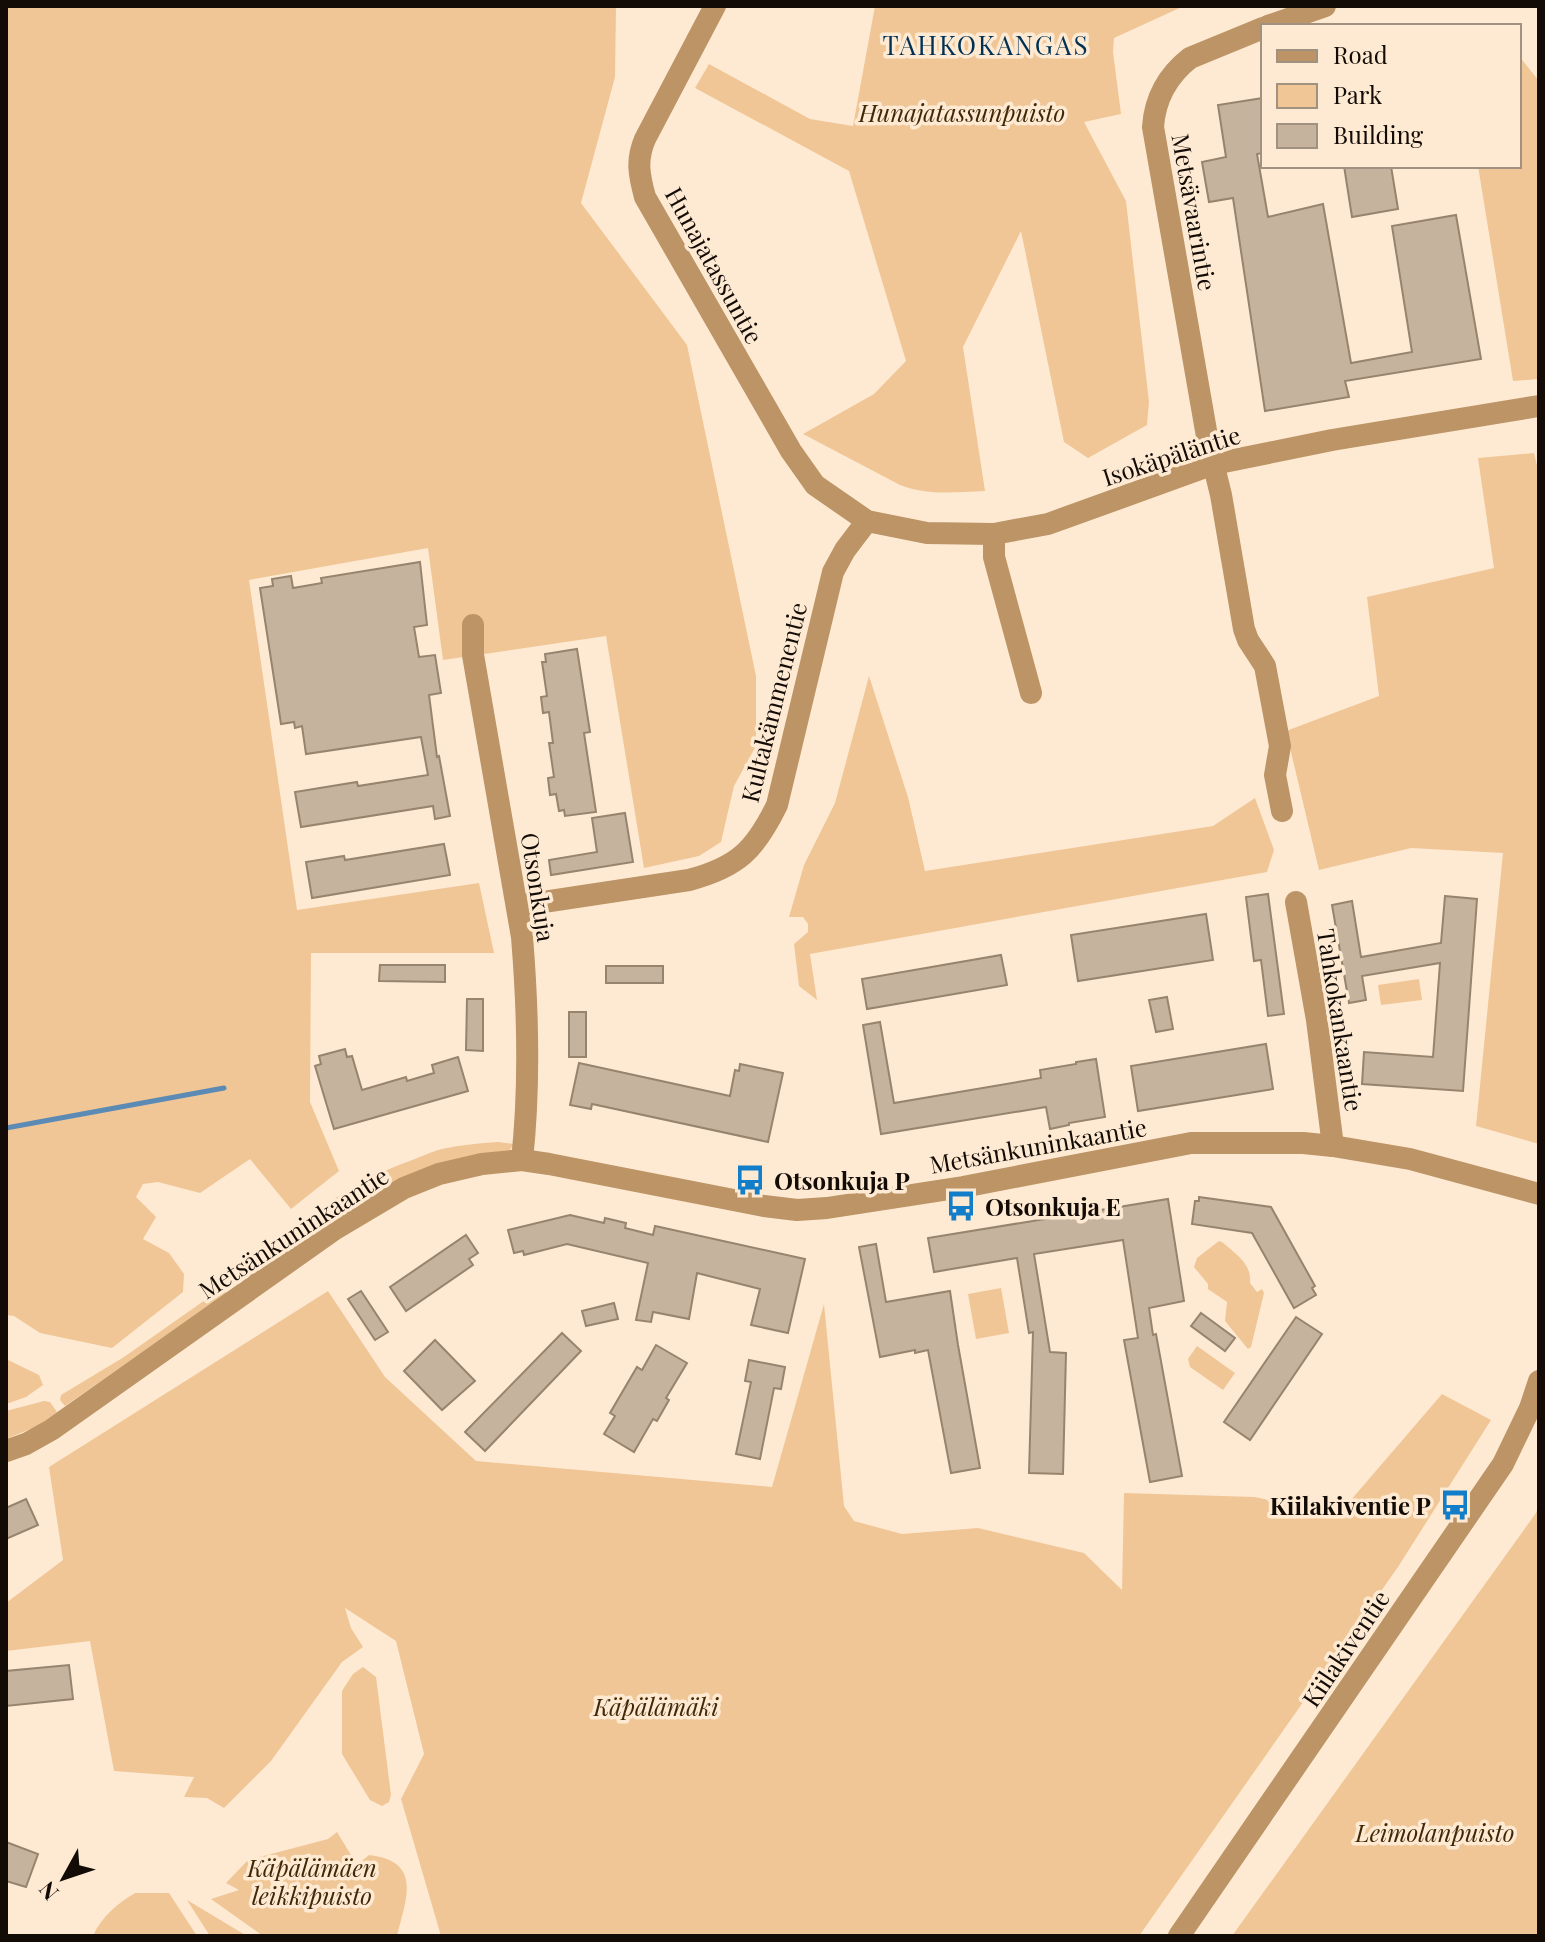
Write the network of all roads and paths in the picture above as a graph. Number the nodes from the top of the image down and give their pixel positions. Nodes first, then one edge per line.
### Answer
1 (715, 6) edge
2 (1325, 6) edge
3 (1274, 24) edge
4 (1261, 29) edge
5 (1539, 406) edge
6 (1214, 464) junction
7 (867, 521) junction
8 (994, 534) junction
9 (473, 625) dead end
10 (1031, 693) dead end
11 (1282, 811) dead end
12 (1296, 902) dead end
13 (517, 906) junction
14 (1333, 1146) junction
15 (522, 1160) junction
16 (1539, 1194) edge
17 (1539, 1381) edge
18 (6, 1451) edge
19 (1179, 1936) edge

1 - 7 street, Hunajatassuntie
2 - 3 street, Metsävaarintie
4 - 6 street, Metsävaarintie
5 - 6 street, Isokäpäläntie
6 - 8 street, Isokäpäläntie
6 - 11 street, Metsävaarintie
7 - 8 street, Isokäpäläntie
7 - 13 street, Kultakämmenentie
8 - 10 street
9 - 13 street, Otsonkuja
12 - 14 street, Tahkokankaantie
13 - 15 street, Otsonkuja
14 - 15 street, Metsänkuninkaantie
14 - 16 street, Metsänkuninkaantie
15 - 18 street, Metsänkuninkaantie
17 - 19 street, Kiilakiventie

